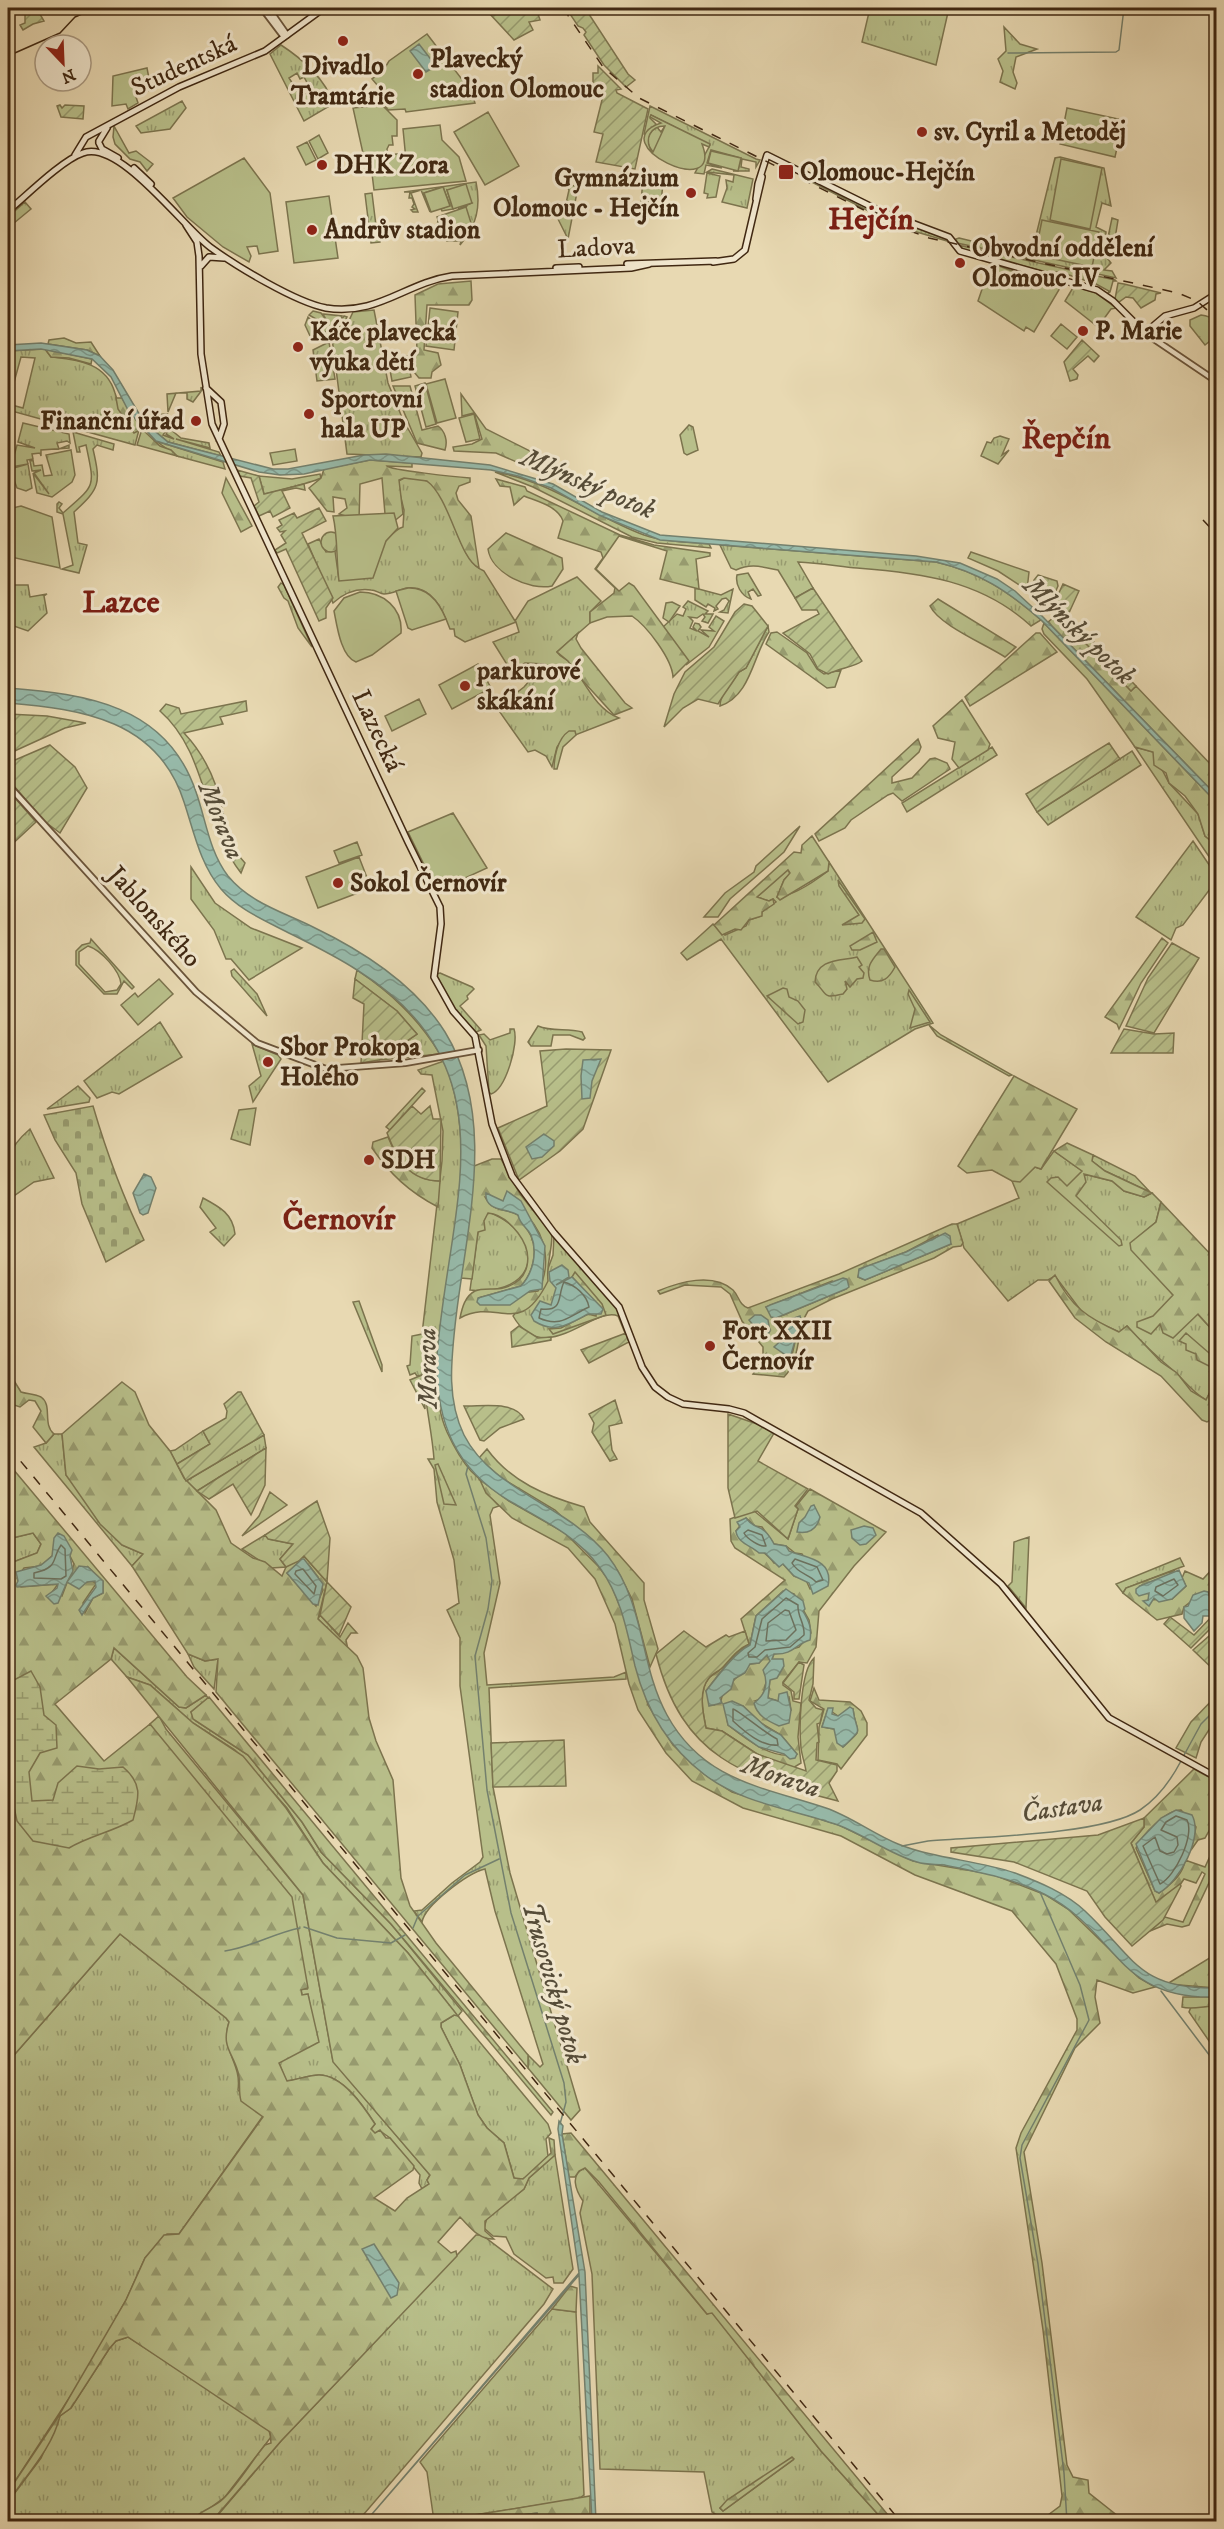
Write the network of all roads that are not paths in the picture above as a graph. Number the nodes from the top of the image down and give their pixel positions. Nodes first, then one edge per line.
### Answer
1 (262, 8) edge
2 (268, 8) edge
3 (324, 8) edge
4 (283, 37) junction
5 (112, 122) junction
6 (92, 135) junction
7 (99, 142) junction
8 (82, 145) junction
9 (90, 152) junction
10 (66, 164) junction
11 (160, 195) junction
12 (8, 211) edge
13 (186, 225) junction
14 (210, 247) junction
15 (200, 256) junction
16 (228, 259) junction
17 (649, 264) junction
18 (201, 266) junction
19 (545, 270) junction
20 (200, 273) junction
21 (1216, 294) edge
22 (1145, 333) junction
23 (1216, 381) edge
24 (205, 386) junction
25 (213, 396) junction
26 (208, 400) junction
27 (218, 428) junction
28 (8, 785) edge
29 (479, 1050) junction
30 (1216, 1777) edge

1 - 4 street
2 - 4 street
3 - 4 main road, Studentská
4 - 5 main road, Studentská
5 - 6 main road, Studentská
5 - 7 main road, Studentská
6 - 7 main road
6 - 8 main road, Studentská
7 - 9 main road, Studentská
7 - 11 main road
8 - 9 main road
8 - 10 main road, Studentská
9 - 10 main road
9 - 11 main road
10 - 12 main road
11 - 13 main road
13 - 14 main road
13 - 15 main road
14 - 15 main road
14 - 16 main road
14 - 18 main road
15 - 20 main road
16 - 18 main road
16 - 19 main road
17 - 19 main road, Ladova
17 - 19 main road, Ladova
17 - 22 main road, Ladova
18 - 20 main road
20 - 24 main road
21 - 22 main road
22 - 23 street
24 - 25 main road
24 - 26 main road
25 - 26 main road
25 - 27 main road
26 - 27 main road
27 - 29 main road, Lazecká
28 - 29 street, Jablonského
29 - 30 main road, Lazecká

